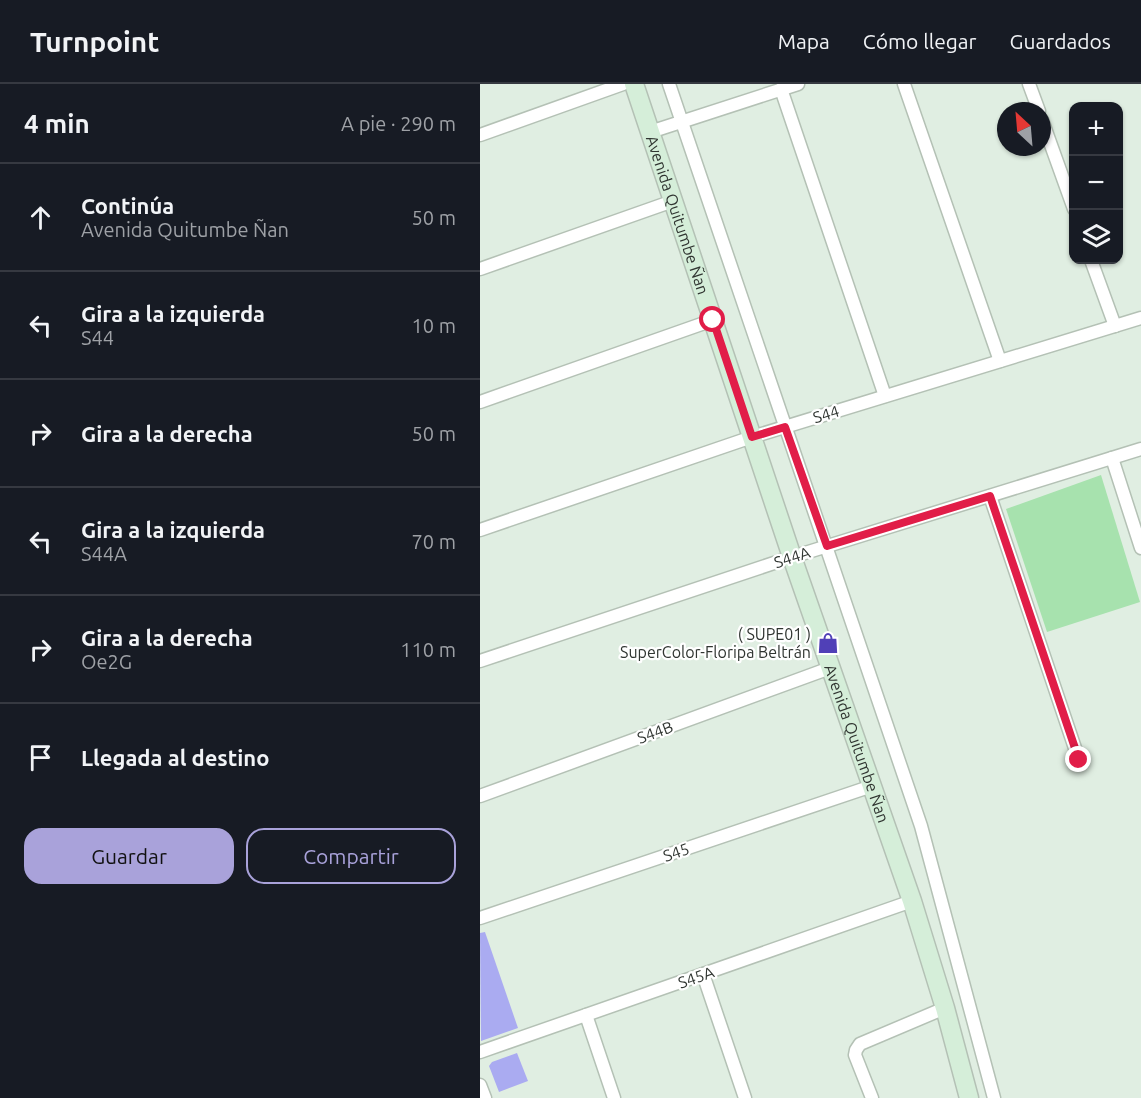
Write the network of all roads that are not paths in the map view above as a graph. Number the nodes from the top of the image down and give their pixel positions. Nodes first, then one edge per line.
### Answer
1 (623, 84) edge
2 (634, 84) edge
3 (669, 84) edge
4 (798, 84) edge
5 (904, 84) edge
6 (1029, 84) edge
7 (781, 89) junction
8 (1036, 102) edge
9 (681, 122) junction
10 (650, 132) junction
11 (480, 135) edge
12 (1051, 145) edge
13 (1069, 195) edge
14 (673, 201) junction
15 (1092, 264) edge
16 (480, 269) edge
17 (1141, 318) edge
18 (713, 320) junction
19 (1115, 326) junction
20 (1000, 361) junction
21 (885, 396) junction
22 (480, 402) edge
23 (785, 427) junction
24 (752, 437) junction
25 (1141, 449) edge
26 (1112, 458) junction
27 (990, 496) junction
28 (480, 530) edge
29 (827, 546) junction
30 (1141, 548) edge
31 (792, 557) junction
32 (480, 661) edge
33 (831, 668) junction
34 (1079, 760) dead end
35 (872, 786) junction
36 (480, 796) edge
37 (912, 901) junction
38 (480, 918) edge
39 (703, 974) junction
40 (945, 1008) junction
41 (586, 1015) junction
42 (480, 1052) edge
43 (480, 1085) edge
44 (485, 1098) edge
45 (614, 1098) edge
46 (745, 1098) edge
47 (872, 1098) edge
48 (969, 1098) edge
49 (994, 1098) edge

1 - 11 street
2 - 10 street, Avenida Quitumbe Ñan
3 - 9 street
4 - 7 street
5 - 20 street
6 - 8 street
7 - 9 street
7 - 21 street
9 - 10 street
9 - 23 street
10 - 14 street, Avenida Quitumbe Ñan
12 - 13 street
14 - 16 street
14 - 18 street, Avenida Quitumbe Ñan
15 - 19 street
17 - 19 street, S44
18 - 22 street
18 - 24 street, Avenida Quitumbe Ñan
19 - 20 street, S44
20 - 21 street, S44
21 - 23 street, S44
23 - 24 street, S44
23 - 29 street
24 - 28 street, S44
24 - 31 street, Avenida Quitumbe Ñan
25 - 26 street, S44A
26 - 27 street, S44A
26 - 30 street
27 - 29 street, S44A
27 - 34 street
29 - 31 street, S44A
29 - 49 street
31 - 32 street, S44A
31 - 33 street, Avenida Quitumbe Ñan
33 - 35 street, Avenida Quitumbe Ñan
33 - 36 street, S44B
35 - 37 street, Avenida Quitumbe Ñan
35 - 38 street, S45
37 - 39 street, S45A
37 - 40 street, Avenida Quitumbe Ñan
39 - 41 street, S45A
39 - 46 street
40 - 47 street
40 - 48 street, Avenida Quitumbe Ñan
41 - 42 street, S45A
41 - 45 street
43 - 44 street

